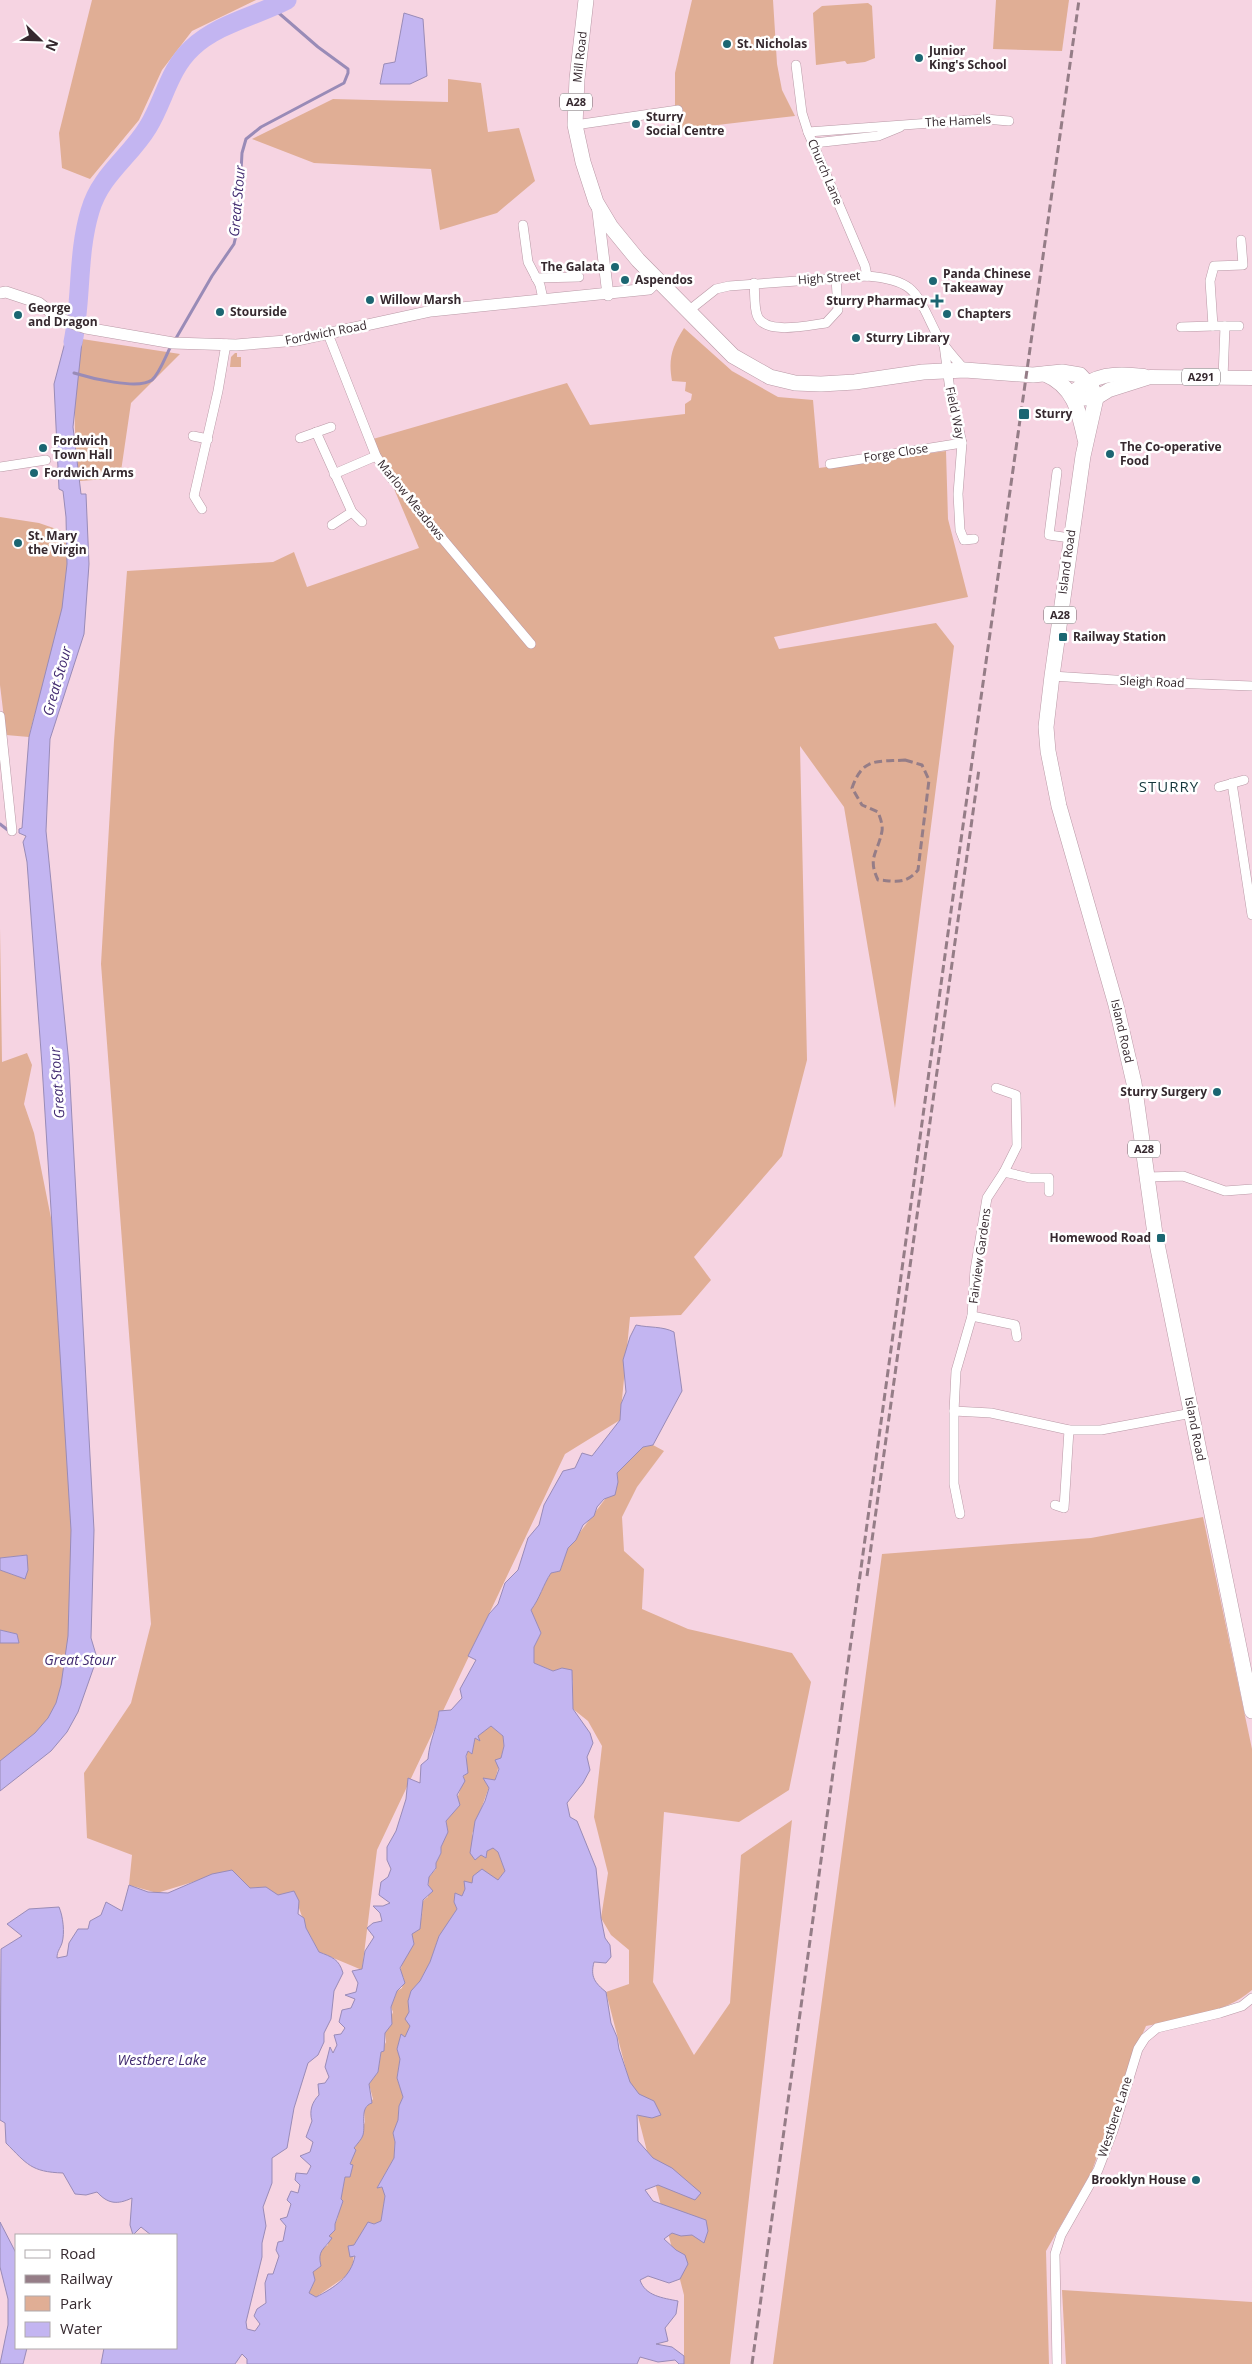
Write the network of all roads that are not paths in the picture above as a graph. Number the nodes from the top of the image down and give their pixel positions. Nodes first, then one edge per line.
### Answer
1 (586, 0) edge
2 (796, 64) dead end
3 (678, 110) dead end
4 (1009, 120) dead end
5 (907, 124) junction
6 (575, 125) junction
7 (808, 132) junction
8 (814, 143) junction
9 (596, 202) junction
10 (523, 225) dead end
11 (1241, 240) dead end
12 (867, 276) junction
13 (579, 277) dead end
14 (536, 278) junction
15 (836, 278) junction
16 (657, 281) junction
17 (754, 284) junction
18 (0, 293) edge
19 (608, 294) junction
20 (543, 299) junction
21 (687, 312) junction
22 (1213, 326) junction
23 (1225, 326) junction
24 (1238, 326) dead end
25 (1181, 327) dead end
26 (328, 334) junction
27 (226, 344) junction
28 (944, 345) junction
29 (947, 370) junction
30 (965, 370) junction
31 (1045, 374) junction
32 (1150, 377) junction
33 (1223, 378) junction
34 (1252, 378) edge
35 (1088, 380) junction
36 (1073, 396) junction
37 (1096, 398) junction
38 (331, 427) dead end
39 (316, 432) junction
40 (193, 436) dead end
41 (300, 438) dead end
42 (208, 439) junction
43 (1085, 442) junction
44 (962, 443) junction
45 (376, 456) junction
46 (46, 460) dead end
47 (830, 464) dead end
48 (0, 467) edge
49 (1057, 472) dead end
50 (334, 474) junction
51 (202, 509) dead end
52 (352, 512) junction
53 (362, 522) dead end
54 (332, 525) dead end
55 (1070, 538) junction
56 (974, 539) dead end
57 (531, 644) dead end
58 (1052, 676) junction
59 (1252, 686) edge
60 (0, 716) edge
61 (1244, 780) dead end
62 (1232, 783) junction
63 (1219, 787) dead end
64 (12, 830) dead end
65 (1251, 888) edge
66 (1252, 915) edge
67 (996, 1088) dead end
68 (1004, 1172) junction
69 (1147, 1177) junction
70 (1252, 1189) edge
71 (1049, 1192) dead end
72 (972, 1316) junction
73 (1017, 1337) dead end
74 (954, 1411) junction
75 (1192, 1413) junction
76 (1069, 1430) junction
77 (1055, 1505) dead end
78 (960, 1514) dead end
79 (1252, 1710) edge
80 (1252, 1998) edge
81 (1057, 2364) edge

1 - 6 highway, Mill Road / A28
2 - 7 street, Church Lane
3 - 6 street
4 - 5 street, The Hamels
5 - 7 street, The Hamels
5 - 8 street, The Hamels
6 - 9 highway, Mill Road / A28
7 - 8 street, Church Lane
8 - 12 street, Church Lane
9 - 16 highway, A28
9 - 19 street
10 - 14 street
11 - 22 street
12 - 15 street, High Street
12 - 28 street, High Street
13 - 14 street
14 - 20 street
15 - 17 street, High Street
15 - 17 street
16 - 19 street, Fordwich Road
16 - 21 highway, A28
17 - 21 street, High Street
18 - 27 street, Fordwich Road
19 - 20 street, Fordwich Road
20 - 26 street, Fordwich Road
21 - 29 highway, A28
22 - 23 street
22 - 25 street
23 - 24 street
23 - 33 street
26 - 27 street, Fordwich Road
26 - 45 street, Marlow Meadows
27 - 42 street
28 - 29 street, High Street
28 - 30 street, High Street
29 - 30 highway, A28
29 - 44 street, Field Way
30 - 31 highway, A28
31 - 35 highway, A28
31 - 36 highway
32 - 33 main road, A291
32 - 35 main road, A291
32 - 37 main road, A291
33 - 34 main road, A291
35 - 36 main road, A291
35 - 37 highway
36 - 37 main road, A291
36 - 43 highway, Island Road / A28
37 - 43 highway, Island Road / A28
38 - 39 street
39 - 41 street
39 - 50 street
40 - 42 street
42 - 51 street
43 - 55 highway, Island Road / A28
44 - 47 street, Forge Close
44 - 56 street, Field Way
45 - 50 street
45 - 57 street, Marlow Meadows
46 - 48 street
49 - 55 street
50 - 52 street
52 - 53 street
52 - 54 street
55 - 58 highway, Island Road / A28
58 - 59 street, Sleigh Road
58 - 69 highway, Island Road / A28
60 - 64 street
61 - 62 street
62 - 63 street
62 - 65 street
65 - 66 street
67 - 68 street, Fairview Gardens
68 - 71 street
68 - 72 street, Fairview Gardens
69 - 70 street
69 - 75 highway, Island Road / A28
72 - 73 street, Fairview Gardens
72 - 74 street, Fairview Gardens
74 - 76 street
74 - 78 street, Fairview Gardens
75 - 76 street
75 - 79 highway, Island Road / A28
76 - 77 street
80 - 81 street, Westbere Lane

